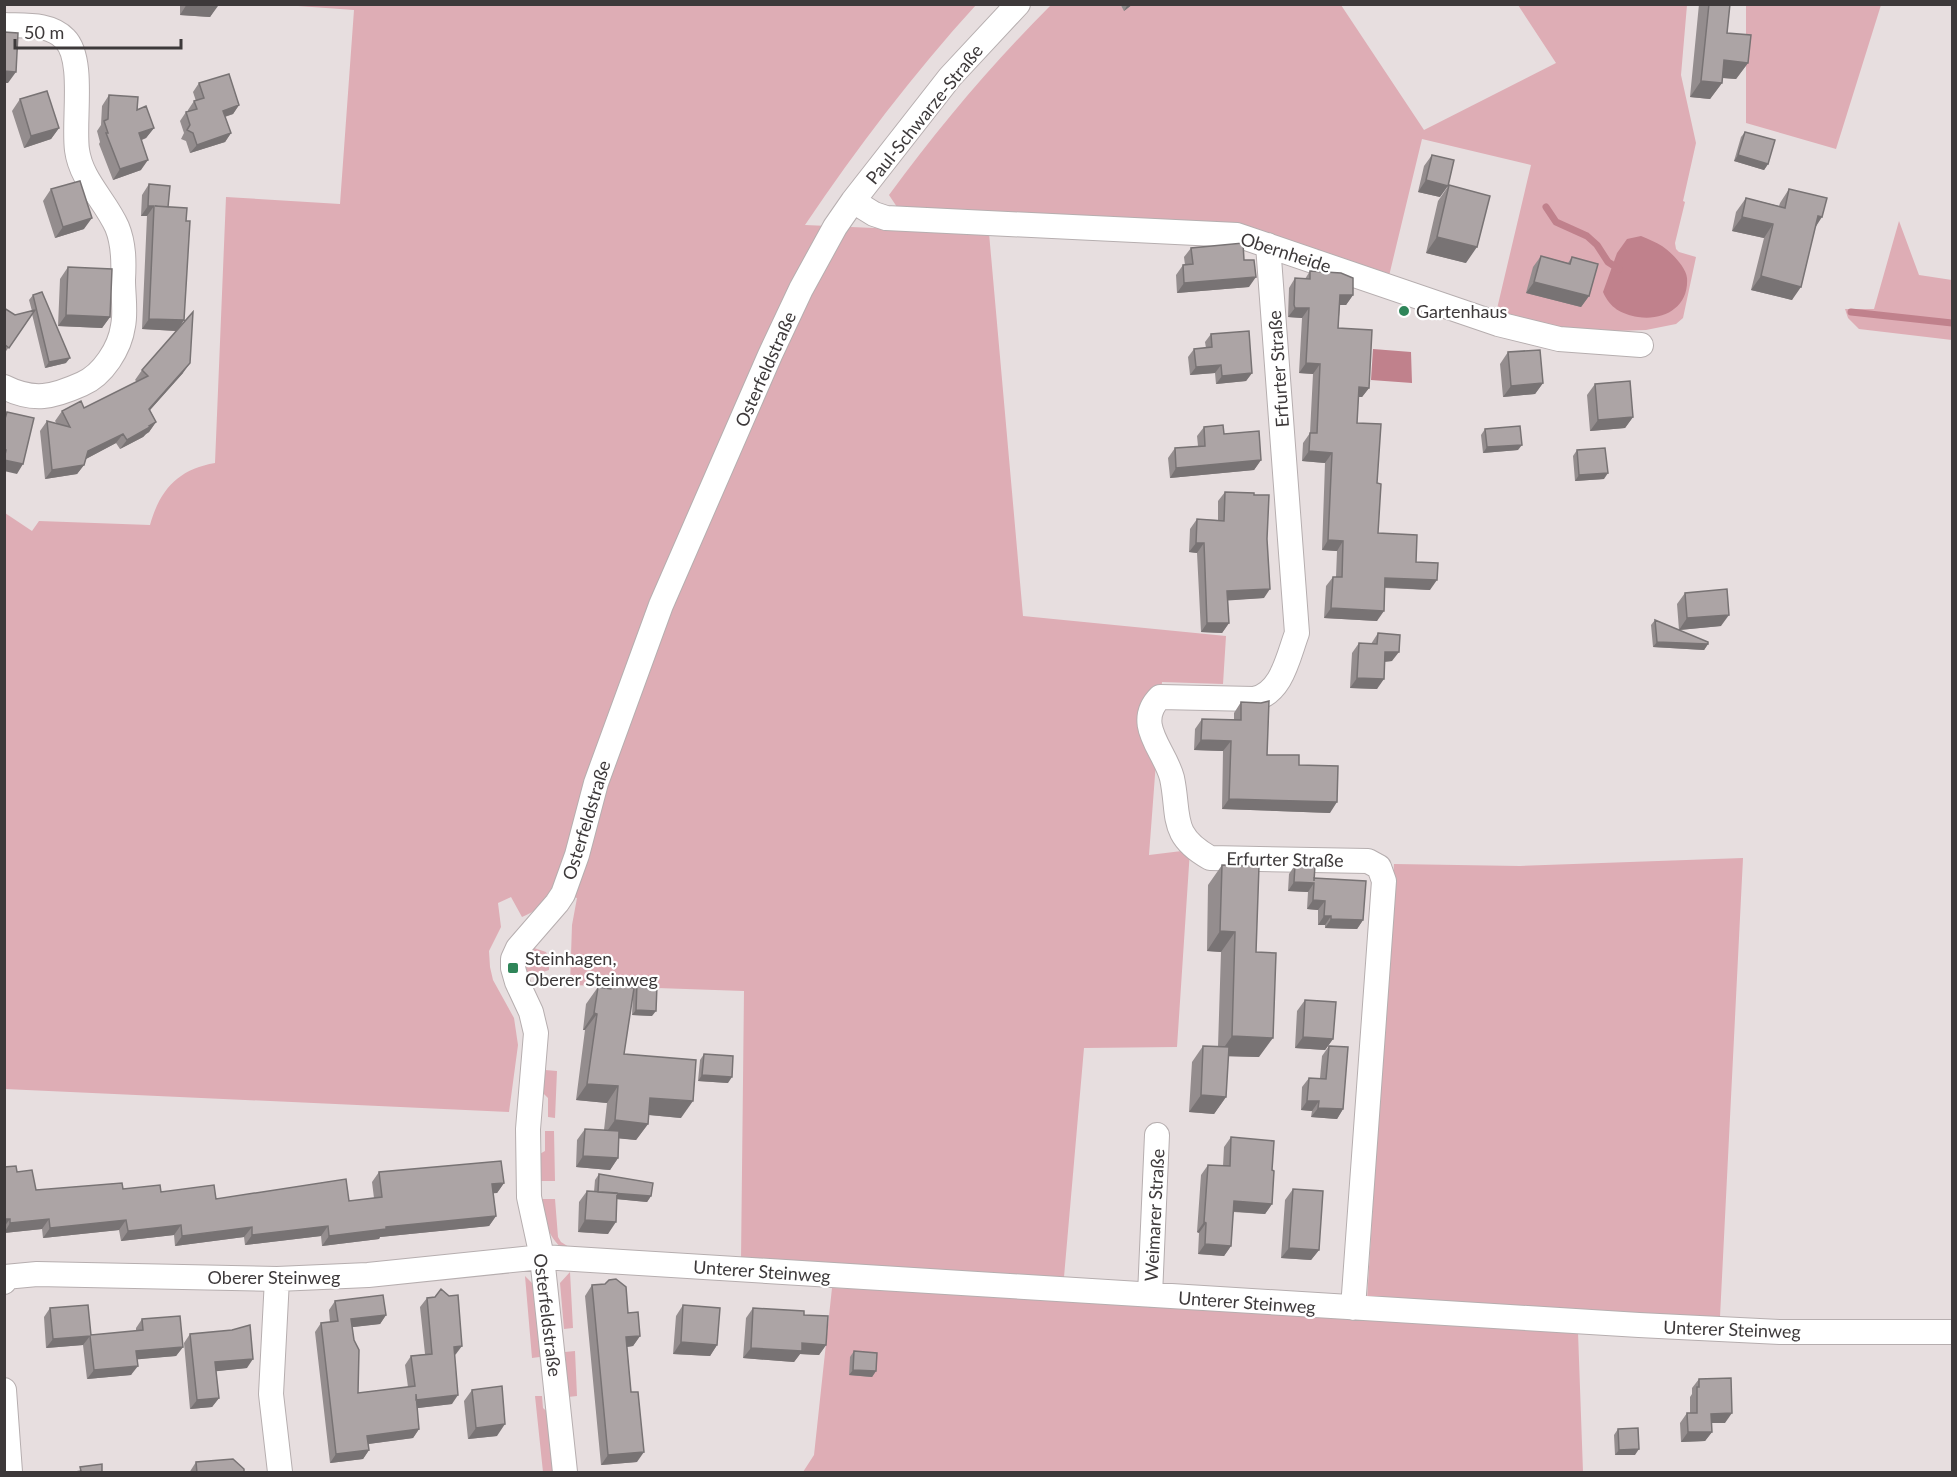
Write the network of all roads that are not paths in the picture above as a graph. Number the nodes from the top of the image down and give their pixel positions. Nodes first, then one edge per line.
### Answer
1 (1018, 4) edge
2 (4, 25) edge
3 (853, 201) junction
4 (835, 227) joint
5 (1268, 245) junction
6 (1641, 345) dead end
7 (4, 387) edge
8 (1157, 1135) dead end
9 (542, 1257) junction
10 (5, 1276) edge
11 (277, 1279) junction
12 (4, 1282) edge
13 (1150, 1295) junction
14 (1353, 1308) junction
15 (1953, 1332) edge
16 (4, 1390) edge
17 (10, 1473) edge
18 (280, 1473) edge
19 (565, 1473) edge

1 - 3 street, Paul-Schwarze-Straße
2 - 7 street
3 - 4 street, Paul-Schwarze-Straße
3 - 5 street, Obernheide
4 - 9 street, Osterfeldstraße
5 - 6 street, Obernheide
5 - 14 street, Erfurter Straße
8 - 13 street, Weimarer Straße
9 - 11 street, Oberer Steinweg
9 - 13 street, Unterer Steinweg
9 - 19 street, Osterfeldstraße
10 - 11 street, Oberer Steinweg
10 - 12 street
11 - 18 street
13 - 14 street, Unterer Steinweg
14 - 15 street, Unterer Steinweg
16 - 17 street

